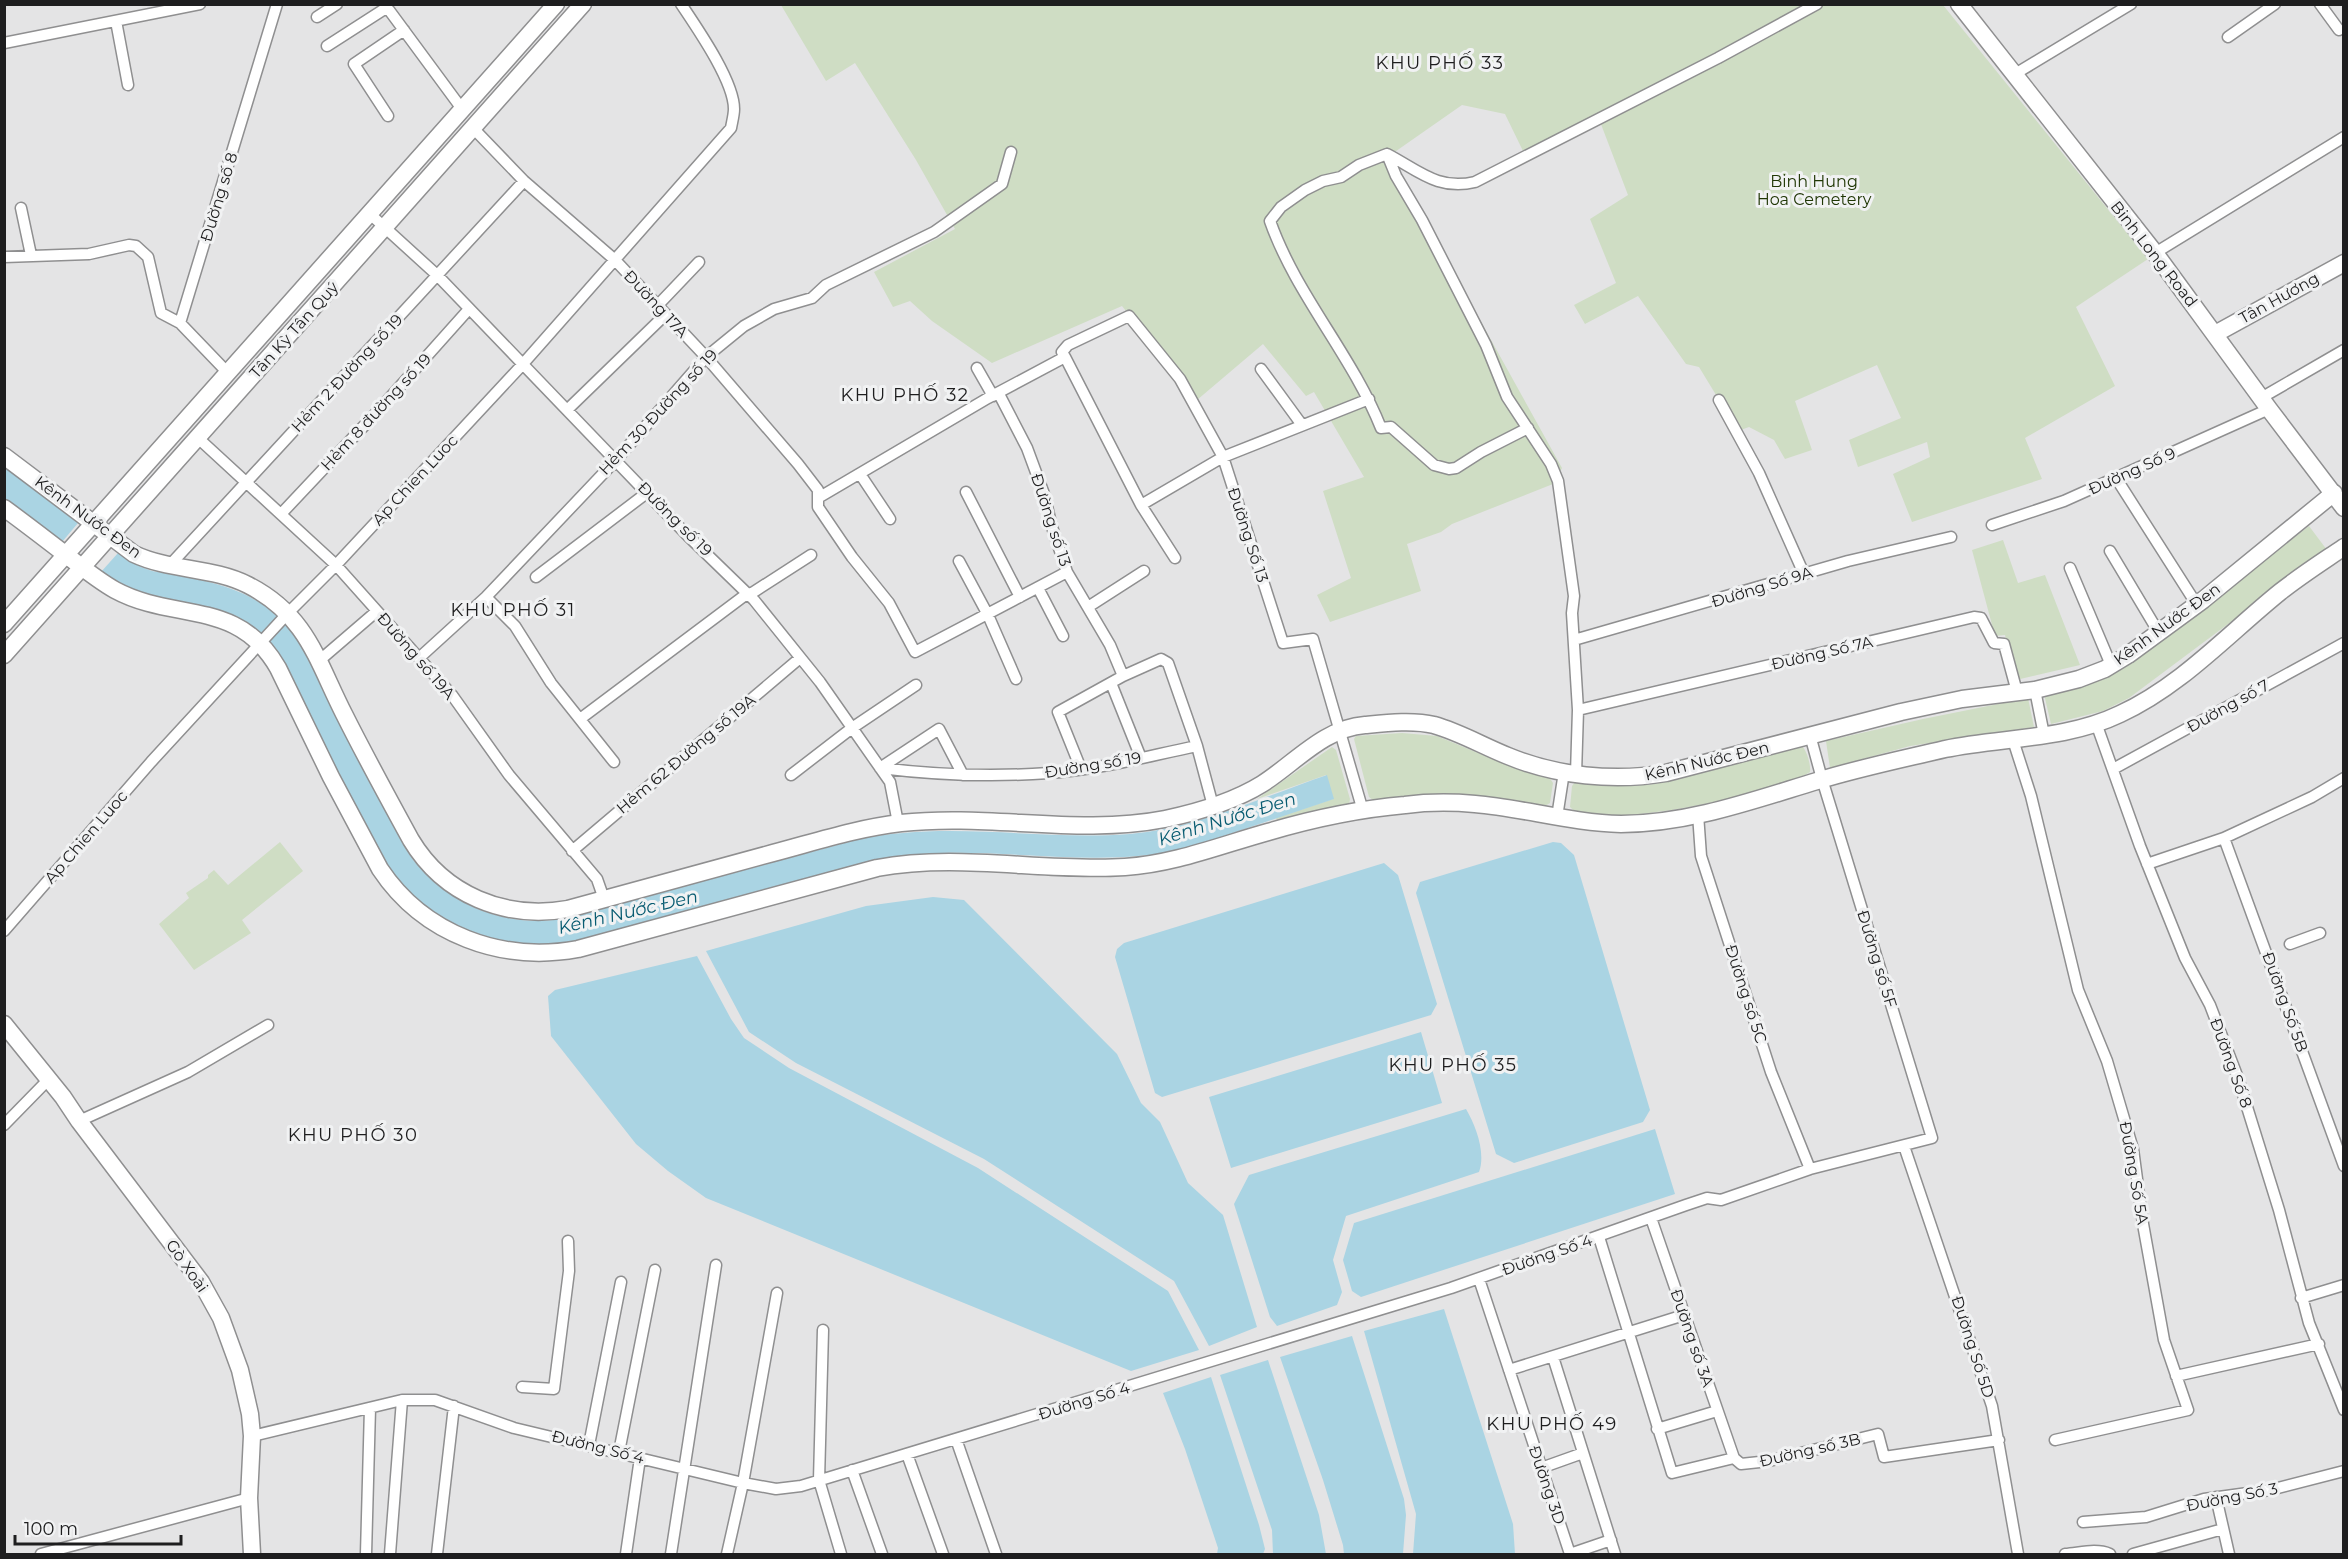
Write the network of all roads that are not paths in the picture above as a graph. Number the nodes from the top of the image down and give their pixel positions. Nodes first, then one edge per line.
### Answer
1 (200, 4) edge
2 (277, 4) edge
3 (337, 4) edge
4 (556, 4) edge
5 (584, 4) edge
6 (681, 4) edge
7 (1817, 4) edge
8 (1959, 4) edge
9 (2131, 4) edge
10 (2275, 4) edge
11 (2320, 4) edge
12 (317, 17) dead end
13 (116, 21) junction
14 (404, 30) junction
15 (2339, 30) dead end
16 (2228, 37) dead end
17 (4, 43) edge
18 (327, 46) dead end
19 (2014, 74) junction
20 (128, 85) dead end
21 (462, 109) junction
22 (388, 116) dead end
23 (473, 128) junction
24 (2343, 137) edge
25 (1011, 152) dead end
26 (1387, 154) junction
27 (525, 181) junction
28 (21, 208) dead end
29 (370, 214) junction
30 (385, 227) junction
31 (2156, 253) junction
32 (31, 255) junction
33 (4, 257) edge
34 (615, 260) junction
35 (699, 262) dead end
36 (2343, 263) edge
37 (437, 275) junction
38 (470, 309) junction
39 (662, 310) junction
40 (180, 323) junction
41 (2215, 334) junction
42 (2343, 350) edge
43 (706, 357) junction
44 (1065, 357) junction
45 (522, 365) junction
46 (977, 368) dead end
47 (1261, 369) dead end
48 (228, 373) junction
49 (996, 395) junction
50 (1369, 399) junction
51 (1719, 400) dead end
52 (2264, 404) junction
53 (567, 410) junction
54 (1302, 425) junction
55 (1528, 428) junction
56 (198, 438) junction
57 (4, 456) edge
58 (1223, 457) junction
59 (616, 459) junction
60 (860, 474) junction
61 (2116, 478) junction
62 (246, 483) junction
63 (648, 492) junction
64 (966, 492) dead end
65 (2334, 493) junction
66 (818, 498) junction
67 (1142, 505) junction
68 (4, 507) edge
69 (2343, 508) edge
70 (281, 514) junction
71 (890, 519) dead end
72 (94, 524) junction
73 (1992, 525) dead end
74 (110, 537) junction
75 (1951, 537) dead end
76 (2343, 548) edge
77 (2110, 551) dead end
78 (66, 555) junction
79 (811, 555) dead end
80 (1175, 558) dead end
81 (958, 561) dead end
82 (336, 565) junction
83 (169, 566) junction
84 (83, 567) junction
85 (2070, 568) dead end
86 (1144, 571) dead end
87 (1068, 572) junction
88 (1804, 574) junction
89 (536, 577) dead end
90 (1038, 588) junction
91 (748, 594) junction
92 (486, 597) junction
93 (1020, 597) junction
94 (2197, 604) junction
95 (1088, 607) junction
96 (377, 611) junction
97 (988, 615) junction
98 (285, 616) junction
99 (4, 624) edge
100 (2158, 633) junction
101 (1063, 636) dead end
102 (1574, 640) junction
103 (262, 641) junction
104 (2343, 643) edge
105 (4, 655) edge
106 (419, 658) junction
107 (801, 658) junction
108 (320, 660) junction
109 (2111, 665) junction
110 (1123, 676) junction
111 (1016, 679) dead end
112 (1111, 683) junction
113 (916, 685) dead end
114 (2035, 690) junction
115 (2017, 692) junction
116 (1578, 710) junction
117 (580, 719) junction
118 (2096, 723) junction
119 (852, 728) junction
120 (1341, 730) junction
121 (1810, 735) junction
122 (2044, 735) junction
123 (2013, 740) junction
124 (1197, 746) junction
125 (1141, 758) junction
126 (614, 762) dead end
127 (880, 768) junction
128 (1081, 769) junction
129 (2113, 769) junction
130 (1570, 773) junction
131 (791, 775) dead end
132 (963, 775) junction
133 (2343, 778) edge
134 (1822, 779) junction
135 (1213, 806) junction
136 (1363, 811) junction
137 (1698, 814) junction
138 (1557, 817) junction
139 (898, 823) junction
140 (2224, 838) junction
141 (572, 851) junction
142 (2147, 864) junction
143 (604, 899) junction
144 (4, 931) edge
145 (2320, 933) dead end
146 (2290, 944) dead end
147 (4, 1024) edge
148 (267, 1025) dead end
149 (48, 1080) junction
150 (79, 1121) junction
151 (4, 1125) edge
152 (1904, 1146) junction
153 (2343, 1166) edge
154 (1810, 1169) junction
155 (1651, 1218) junction
156 (1599, 1237) junction
157 (568, 1241) dead end
158 (716, 1265) dead end
159 (655, 1270) dead end
160 (1479, 1279) junction
161 (621, 1281) dead end
162 (2343, 1285) edge
163 (777, 1293) dead end
164 (2301, 1298) junction
165 (1684, 1315) junction
166 (823, 1330) dead end
167 (1629, 1333) junction
168 (2319, 1344) junction
169 (1552, 1357) junction
170 (1509, 1370) junction
171 (2176, 1376) junction
172 (522, 1387) dead end
173 (402, 1400) junction
174 (454, 1406) junction
175 (370, 1408) junction
176 (1717, 1410) junction
177 (2343, 1410) edge
178 (1657, 1429) junction
179 (252, 1436) junction
180 (956, 1439) junction
181 (1999, 1440) junction
182 (2055, 1440) dead end
183 (589, 1445) junction
184 (619, 1452) junction
185 (1583, 1453) junction
186 (907, 1454) junction
187 (640, 1458) junction
188 (1734, 1458) junction
189 (685, 1468) junction
190 (1541, 1468) junction
191 (852, 1470) junction
192 (2343, 1471) edge
193 (819, 1480) junction
194 (743, 1483) junction
195 (2216, 1497) junction
196 (249, 1498) junction
197 (2083, 1522) dead end
198 (2223, 1529) junction
199 (1611, 1540) junction
200 (41, 1554) edge
201 (252, 1554) edge
202 (366, 1554) edge
203 (390, 1554) edge
204 (437, 1554) edge
205 (626, 1554) edge
206 (671, 1554) edge
207 (727, 1554) edge
208 (841, 1554) edge
209 (882, 1554) edge
210 (943, 1554) edge
211 (996, 1554) edge
212 (1570, 1554) edge
213 (1616, 1554) edge
214 (2018, 1554) edge
215 (2065, 1554) edge
216 (2110, 1554) edge
217 (2133, 1554) edge
218 (2229, 1554) edge

1 - 13 street
2 - 40 street, Đường số 8
3 - 12 street
4 - 21 street, Tân Kỳ Tân Quý
5 - 23 street, Tân Kỳ Tân Quý
6 - 34 street, Ap Chien Luoc
7 - 26 street
8 - 19 street, Binh Long Road
9 - 19 street
10 - 16 street
11 - 15 street
13 - 17 street
13 - 20 street
14 - 18 street
14 - 21 street
14 - 22 street
19 - 31 street, Binh Long Road
21 - 29 street, Tân Kỳ Tân Quý
23 - 27 street, Đường 17A
23 - 30 street, Tân Kỳ Tân Quý
24 - 31 street
25 - 43 street, Hẻm 30 Đường số 19
26 - 50 street
26 - 55 street
27 - 34 street, Đường 17A
27 - 37 street, Hẻm 2 Đường số 19
28 - 32 street
29 - 30 street, Đường số 19
29 - 48 street, Tân Kỳ Tân Quý
30 - 37 street, Đường số 19
30 - 56 street, Tân Kỳ Tân Quý
31 - 41 street, Binh Long Road
32 - 33 street
32 - 40 street
34 - 39 street, Đường 17A
34 - 45 street, Ap Chien Luoc
35 - 39 street
36 - 41 street, Tân Hương
37 - 38 street, Đường số 19
37 - 62 street, Hẻm 2 Đường số 19
38 - 45 street, Đường số 19
38 - 70 street, Hẻm 8 đường số 19
39 - 43 street, Đường 17A
39 - 53 street
40 - 48 street
41 - 52 street, Binh Long Road
42 - 52 street, Đường Số 9
43 - 59 street, Hẻm 30 Đường số 19
43 - 66 street, Đường 17A
44 - 49 street
44 - 58 street
44 - 67 street
45 - 53 street, Đường số 19
45 - 82 street, Ap Chien Luoc
46 - 49 street, Đường số 13
47 - 54 street
48 - 72 street, Tân Kỳ Tân Quý
49 - 60 street
49 - 87 street, Đường số 13
50 - 54 street
50 - 55 street
51 - 88 street
52 - 61 street, Đường Số 9
52 - 65 street, Binh Long Road
53 - 59 street, Đường số 19
54 - 58 street
55 - 102 street
56 - 62 street, Đường số 19A
56 - 74 street, Tân Kỳ Tân Quý
57 - 72 street, Kênh Nước Đen
58 - 67 street
58 - 120 street, Đường Số 13
59 - 63 street, Đường số 19
59 - 92 street, Hẻm 30 Đường số 19
60 - 66 street
60 - 71 street
61 - 73 street, Đường Số 9
61 - 94 street
62 - 70 street, Đường số 19A
62 - 83 street, Hẻm 2 Đường số 19
63 - 89 street
63 - 91 street, Đường số 19
64 - 93 street
65 - 69 street, Binh Long Road
65 - 94 street, Kênh Nước Đen
66 - 97 street, Đường 17A
67 - 80 street
68 - 78 street
70 - 82 street, Đường số 19A
72 - 74 street, Kênh Nước Đen
72 - 78 street, Tân Kỳ Tân Quý
74 - 83 street, Kênh Nước Đen
74 - 84 street, Tân Kỳ Tân Quý
75 - 88 street, Đường Số 9A
76 - 118 street
77 - 100 street
78 - 84 street
78 - 99 street, Tân Kỳ Tân Quý
79 - 91 street
81 - 97 street
82 - 96 street, Đường số 19A
82 - 98 street, Ap Chien Luoc
83 - 98 street, Kênh Nước Đen
84 - 103 street
84 - 105 street, Tân Kỳ Tân Quý
85 - 109 street
86 - 95 street
87 - 90 street
87 - 95 street, Đường số 13
88 - 102 street, Đường Số 9A
90 - 93 street
90 - 101 street
91 - 107 street, Đường số 19
91 - 117 street
92 - 106 street, Hẻm 30 Đường số 19
92 - 117 street
93 - 97 street
94 - 100 street, Kênh Nước Đen
95 - 110 street, Đường số 13
96 - 106 street, Đường số 19A
96 - 108 street
97 - 111 street
98 - 103 street, Ap Chien Luoc
98 - 108 street, Kênh Nước Đen
100 - 109 street, Kênh Nước Đen
102 - 116 street
103 - 136 street
103 - 144 street, Ap Chien Luoc
104 - 129 street, Đường số 7
106 - 141 street, Đường số 19A
107 - 119 street, Đường số 19
107 - 141 street, Hẻm 62 Đường số 19A
108 - 143 street, Kênh Nước Đen
109 - 114 street, Kênh Nước Đen
110 - 112 street
110 - 124 street
112 - 125 street
112 - 128 street
113 - 119 street
114 - 115 street, Kênh Nước Đen
114 - 122 street
115 - 116 street, Đường Số 7A
115 - 121 street, Kênh Nước Đen
116 - 130 street
117 - 126 street
118 - 122 street
118 - 129 street, Đường Số 8
119 - 127 street, Đường số 19
119 - 131 street
120 - 130 street, Kênh Nước Đen
120 - 135 street, Kênh Nước Đen
120 - 136 street
121 - 130 street, Kênh Nước Đen
121 - 134 street, Đường số 5F
122 - 123 street
123 - 134 street
123 - 171 street, Đường Số 5A
124 - 125 street, Đường số 19
124 - 135 street
125 - 128 street, Đường số 19
127 - 132 street, Đường số 19
127 - 132 street
127 - 139 street, Đường số 19
128 - 132 street, Đường số 19
129 - 142 street, Đường Số 8
130 - 138 street
133 - 140 street
134 - 137 street
134 - 152 street, Đường số 5F
135 - 139 street, Kênh Nước Đen
136 - 138 street
137 - 138 street
137 - 154 street, Đường số 5C
139 - 143 street, Kênh Nước Đen
140 - 142 street
140 - 153 street, Đường Số 5B
141 - 143 street, Đường số 19A
142 - 164 street, Đường Số 8
145 - 146 street
147 - 149 street, Gò Xoài
148 - 150 street
149 - 150 street, Gò Xoài
149 - 151 street
150 - 179 street, Gò Xoài
152 - 154 street, Đường Số 4
152 - 181 street, Đường Số 5D
154 - 155 street, Đường Số 4
155 - 156 street, Đường Số 4
155 - 165 street, Đường số 3A
156 - 160 street, Đường Số 4
156 - 167 street, Đường số 3B
157 - 172 street
158 - 189 street
159 - 184 street
160 - 170 street, Đường 3D
160 - 180 street, Đường Số 4
161 - 183 street
162 - 164 street
163 - 194 street
164 - 168 street, Đường Số 8
165 - 167 street
165 - 176 street, Đường số 3A
166 - 193 street
167 - 169 street
167 - 178 street, Đường số 3B
168 - 171 street
168 - 177 street, Đường Số 8
169 - 170 street
169 - 185 street
170 - 190 street, Đường 3D
171 - 182 street, Đường Số 5A
173 - 174 street, Đường Số 4
173 - 175 street, Đường Số 4
173 - 203 street
174 - 183 street, Đường Số 4
174 - 204 street
175 - 179 street, Đường Số 4
175 - 202 street
176 - 178 street
176 - 188 street, Đường số 3A
178 - 188 street, Đường số 3B
179 - 196 street, Gò Xoài
180 - 186 street, Đường Số 4
180 - 211 street
181 - 188 street, Đường số 3B
181 - 214 street, Đường Số 5D
183 - 184 street, Đường Số 4
184 - 187 street, Đường Số 4
185 - 190 street
185 - 199 street
186 - 191 street, Đường Số 4
186 - 210 street
187 - 189 street, Đường Số 4
187 - 205 street
189 - 194 street, Đường Số 4
189 - 206 street
190 - 212 street, Đường 3D
191 - 193 street, Đường Số 4
191 - 209 street
192 - 195 street, Đường Số 3
193 - 194 street, Đường Số 4
193 - 208 street
194 - 207 street
195 - 197 street, Đường Số 3
195 - 198 street
196 - 200 street
196 - 201 street, Gò Xoài
198 - 217 street
198 - 218 street
199 - 212 street
199 - 213 street
215 - 216 street

